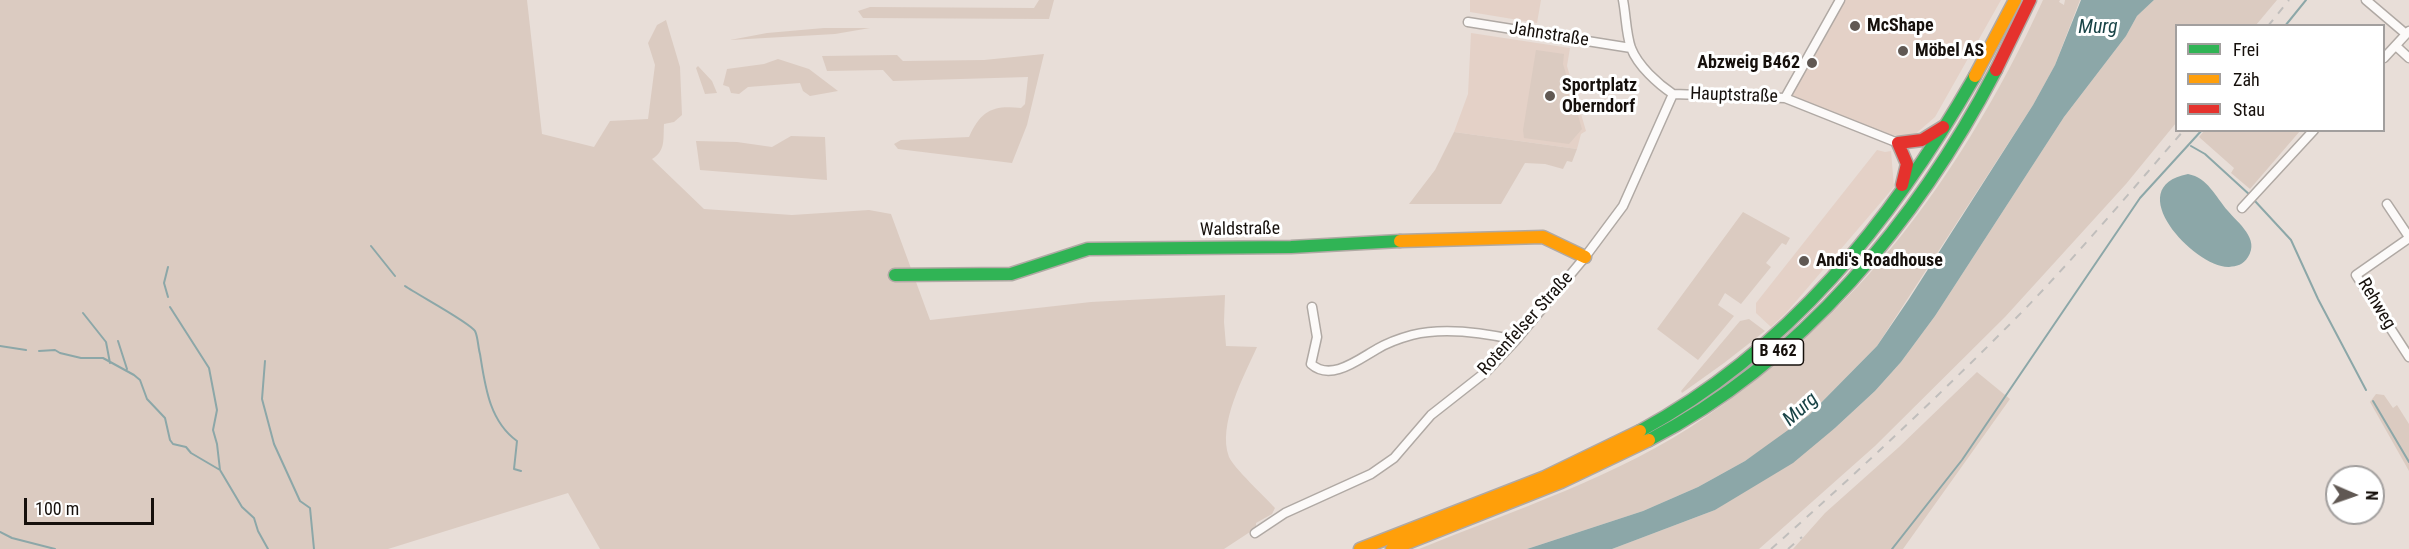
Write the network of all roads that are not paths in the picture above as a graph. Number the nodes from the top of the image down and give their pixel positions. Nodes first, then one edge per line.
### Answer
1 (1623, 0) edge
2 (1840, 0) edge
3 (2015, 0) edge
4 (2030, 0) edge
5 (2366, 0) edge
6 (1468, 22) dead end
7 (2407, 32) edge
8 (2396, 46) junction
9 (1631, 48) junction
10 (2385, 57) edge
11 (2409, 58) edge
12 (1673, 94) junction
13 (1785, 98) junction
14 (1950, 122) junction
15 (2312, 132) edge
16 (1898, 143) junction
17 (1903, 194) junction
18 (2387, 204) dead end
19 (2242, 208) dead end
20 (2408, 234) edge
21 (1585, 257) junction
22 (895, 275) dead end
23 (1312, 307) dead end
24 (1516, 340) junction
25 (2409, 357) edge
26 (1255, 533) dead end
27 (1360, 549) edge
28 (1392, 549) edge

1 - 9 street, Hauptstraße
2 - 13 street
3 - 14 main road, B 462
4 - 28 main road, B 462
5 - 7 street
6 - 9 street, Jahnstraße
7 - 8 street
8 - 10 street
8 - 11 street
9 - 12 street, Hauptstraße
12 - 13 street, Hauptstraße
12 - 21 street, Rotenfelser Straße
13 - 16 street, Hauptstraße
14 - 16 main road
14 - 17 main road, B 462
15 - 19 street
16 - 17 main road
17 - 27 main road, B 462
18 - 20 street, Rehweg
20 - 25 street, Rehweg
21 - 22 main road, Waldstraße
21 - 24 street, Rotenfelser Straße
23 - 24 street
24 - 26 street, Rotenfelser Straße

